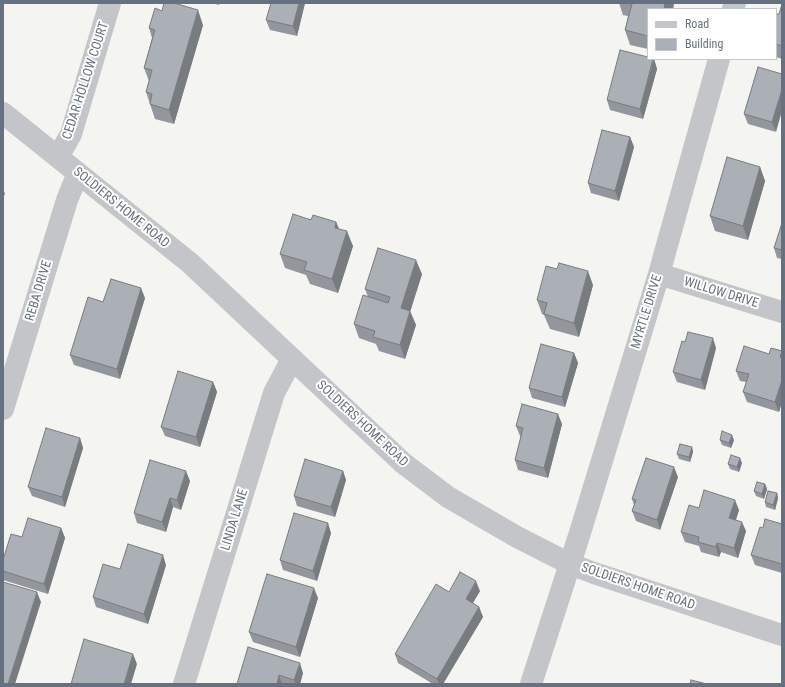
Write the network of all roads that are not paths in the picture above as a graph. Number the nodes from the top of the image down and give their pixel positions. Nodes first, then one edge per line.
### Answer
1 (110, 3) edge
2 (719, 60) edge
3 (3, 113) edge
4 (58, 157) junction
5 (78, 173) junction
6 (659, 274) junction
7 (782, 312) edge
8 (292, 358) junction
9 (3, 409) edge
10 (570, 564) junction
11 (782, 635) edge
12 (184, 684) edge
13 (531, 684) edge

1 - 4 street, CEDAR HOLLOW COURT
2 - 6 street, MYRTLE DRIVE
3 - 4 street, SOLDIERS HOME ROAD
4 - 5 street, SOLDIERS HOME ROAD
5 - 8 street, SOLDIERS HOME ROAD
5 - 9 street, REBA DRIVE
6 - 7 street, WILLOW DRIVE
6 - 10 street, MYRTLE DRIVE
8 - 10 street, SOLDIERS HOME ROAD
8 - 12 street, LINDA LANE
10 - 11 street, SOLDIERS HOME ROAD
10 - 13 street, MYRTLE DRIVE

